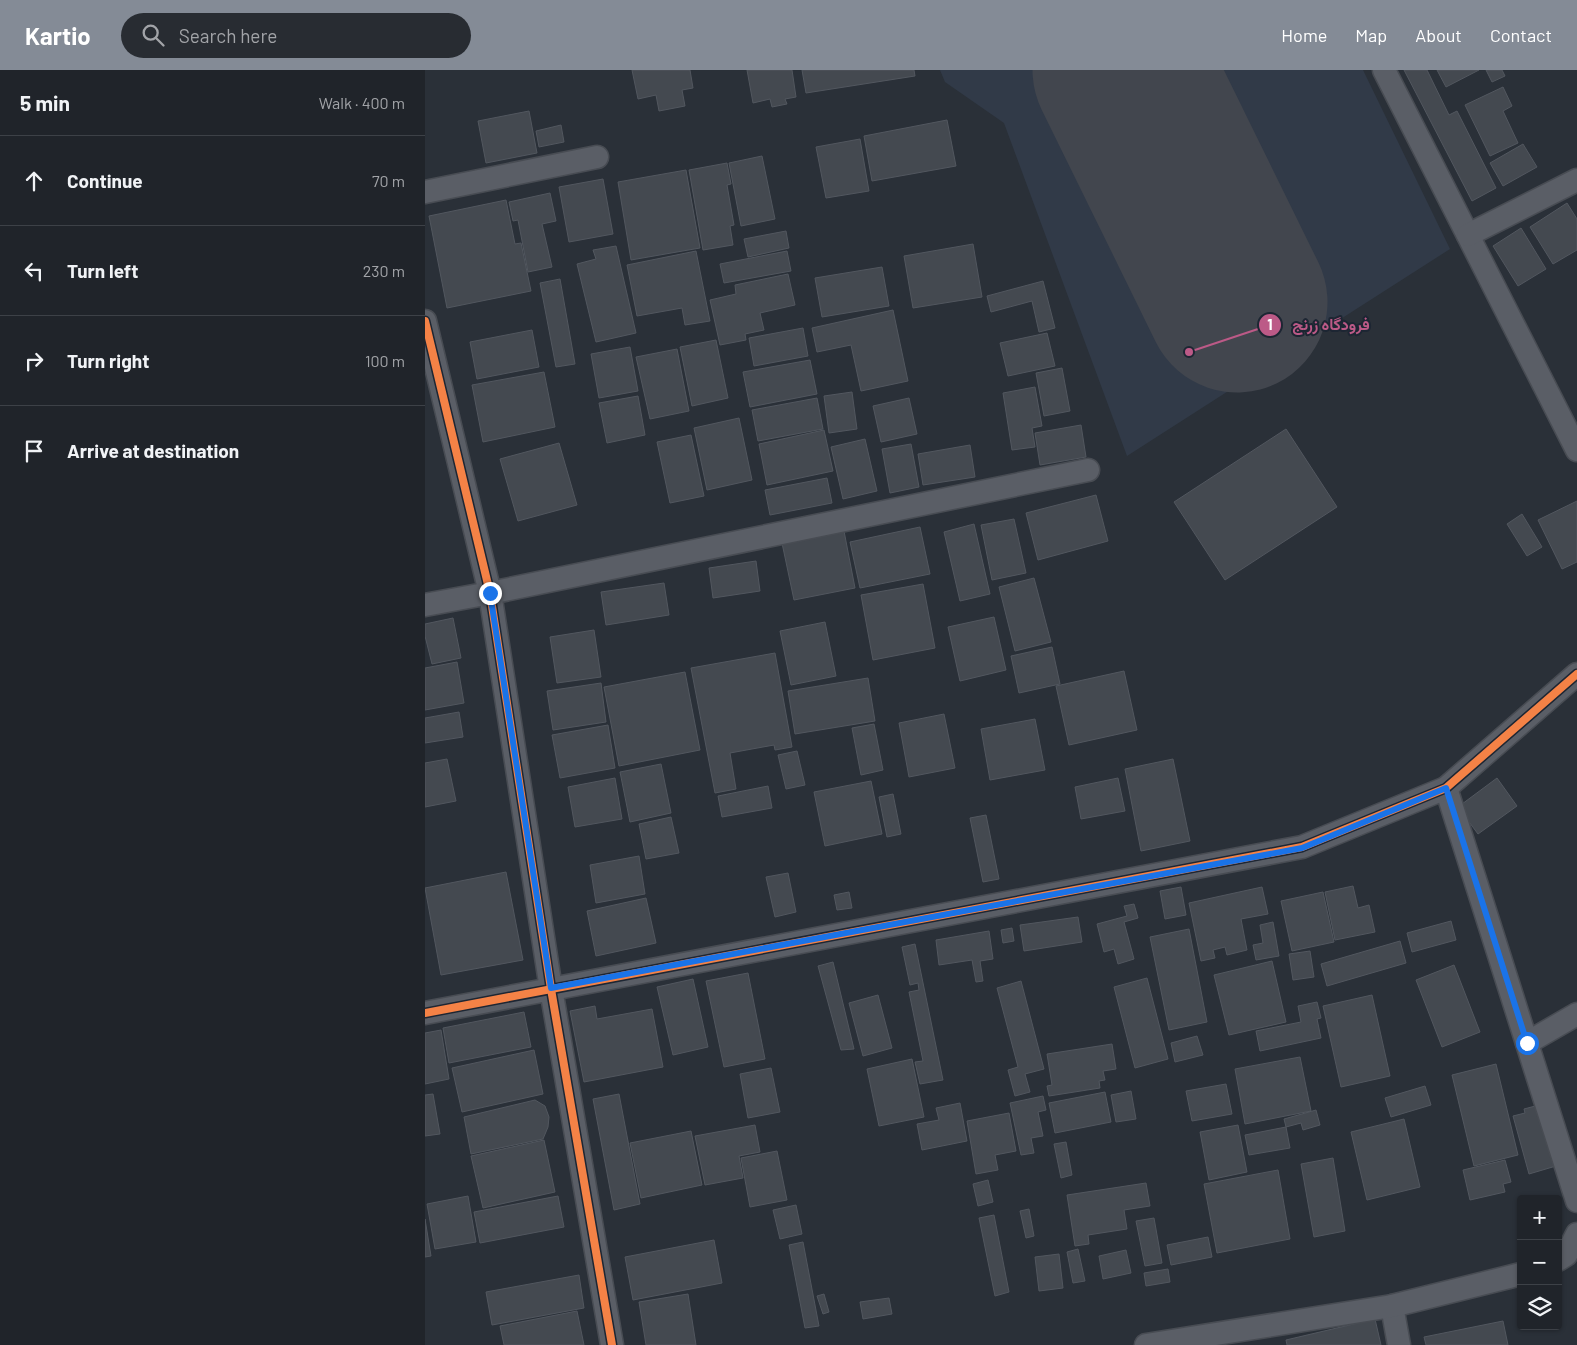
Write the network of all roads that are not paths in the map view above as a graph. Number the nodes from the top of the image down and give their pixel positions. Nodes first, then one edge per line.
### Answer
1 (1384, 70) edge
2 (597, 157) dead end
3 (1577, 180) edge
4 (425, 192) edge
5 (1468, 235) junction
6 (425, 321) edge
7 (1577, 450) edge
8 (1088, 470) dead end
9 (490, 593) junction
10 (425, 605) edge
11 (1577, 674) edge
12 (1446, 788) junction
13 (551, 988) junction
14 (425, 1013) edge
15 (1577, 1014) edge
16 (1527, 1043) junction
17 (1577, 1201) edge
18 (1577, 1234) edge
19 (1567, 1257) edge
20 (1517, 1275) edge
21 (1392, 1306) junction
22 (612, 1345) edge
23 (1146, 1345) edge
24 (1399, 1345) edge

1 - 5 street
2 - 4 street
3 - 5 street
5 - 7 street
6 - 9 street
8 - 9 street
9 - 10 street
9 - 13 street
11 - 12 street
12 - 13 street
12 - 16 street
13 - 14 street
13 - 22 street
15 - 16 street
16 - 17 street
18 - 19 street
20 - 21 street
21 - 23 street
21 - 24 street

